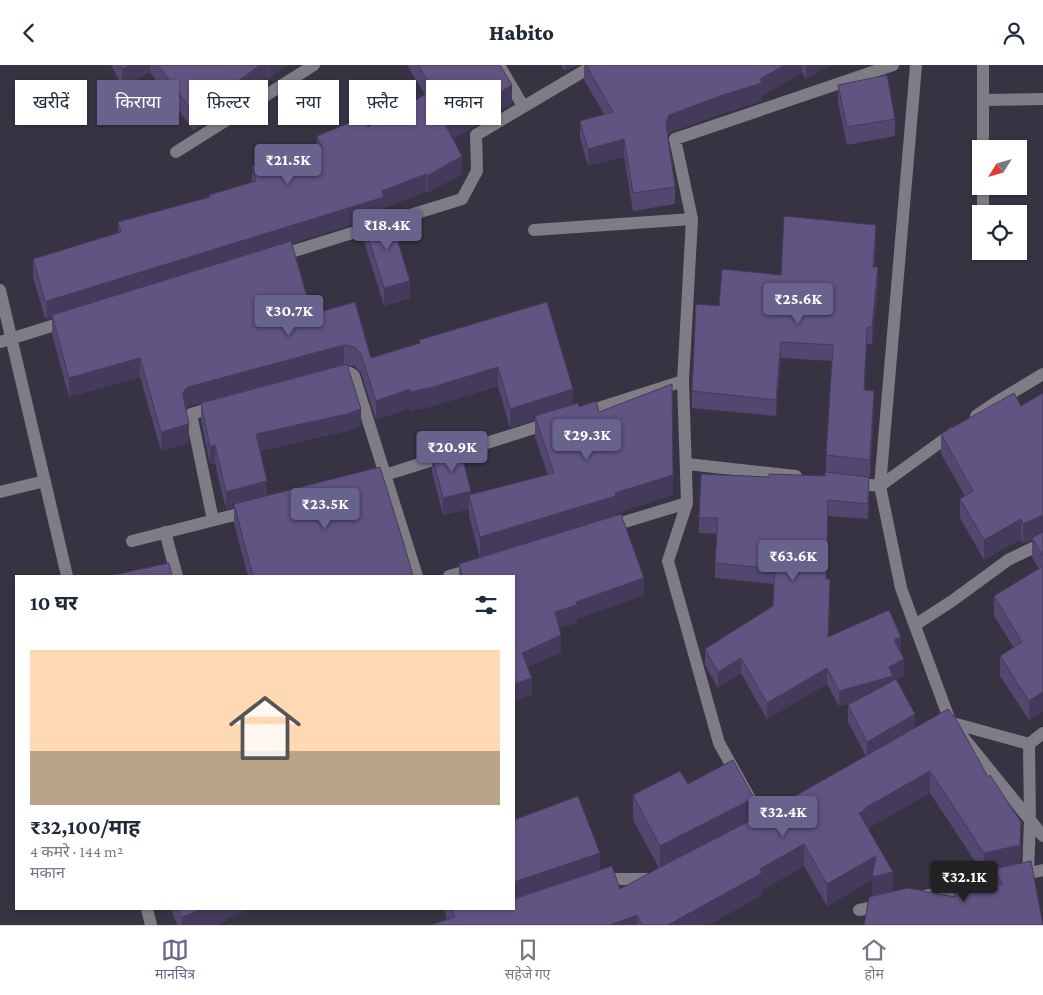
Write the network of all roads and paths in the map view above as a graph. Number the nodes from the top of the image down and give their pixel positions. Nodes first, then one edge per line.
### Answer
1 (314, 65) edge
2 (499, 65) edge
3 (594, 65) edge
4 (893, 65) edge
5 (916, 65) edge
6 (983, 65) edge
7 (1043, 99) edge
8 (983, 100) junction
9 (523, 106) junction
10 (983, 140) edge
11 (176, 152) dead end
12 (692, 219) junction
13 (534, 230) dead end
14 (265, 260) edge
15 (0, 290) edge
16 (78, 318) edge
17 (6, 340) edge
18 (1043, 375) edge
19 (318, 379) edge
20 (683, 381) junction
21 (227, 404) edge
22 (687, 464) junction
23 (386, 476) junction
24 (812, 478) edge
25 (45, 481) junction
26 (841, 481) edge
27 (357, 483) edge
28 (880, 485) junction
29 (0, 492) edge
30 (687, 503) junction
31 (261, 508) edge
32 (213, 520) junction
33 (165, 532) junction
34 (592, 532) edge
35 (132, 541) dead end
36 (1043, 543) edge
37 (487, 565) edge
38 (67, 575) edge
39 (177, 575) edge
40 (417, 575) edge
41 (452, 575) edge
42 (915, 625) junction
43 (946, 723) junction
44 (1043, 733) edge
45 (1029, 743) junction
46 (1030, 820) junction
47 (765, 826) edge
48 (1043, 836) edge
49 (1043, 870) edge
50 (1028, 873) junction
51 (670, 874) edge
52 (586, 889) edge
53 (147, 910) edge
54 (859, 910) dead end
55 (151, 925) edge

1 - 11 street
2 - 9 street
3 - 9 street
4 - 12 street
5 - 28 street
6 - 8 street
7 - 8 street
8 - 10 street
9 - 14 street
12 - 13 street
12 - 20 street
15 - 17 street
16 - 17 street
17 - 25 street
18 - 28 street
19 - 23 street
20 - 22 street
20 - 23 street
21 - 32 street
22 - 24 street
22 - 30 street
23 - 27 street
23 - 40 street
25 - 29 street
25 - 38 street
26 - 28 street
28 - 42 street
30 - 34 street
30 - 47 street
31 - 32 street
32 - 33 street
33 - 35 street
33 - 39 street
36 - 42 street
37 - 41 street
42 - 43 street
43 - 45 street
43 - 46 street
44 - 45 street
45 - 46 street
46 - 48 street
46 - 50 street
49 - 50 street
50 - 54 street
51 - 52 street
53 - 55 street

